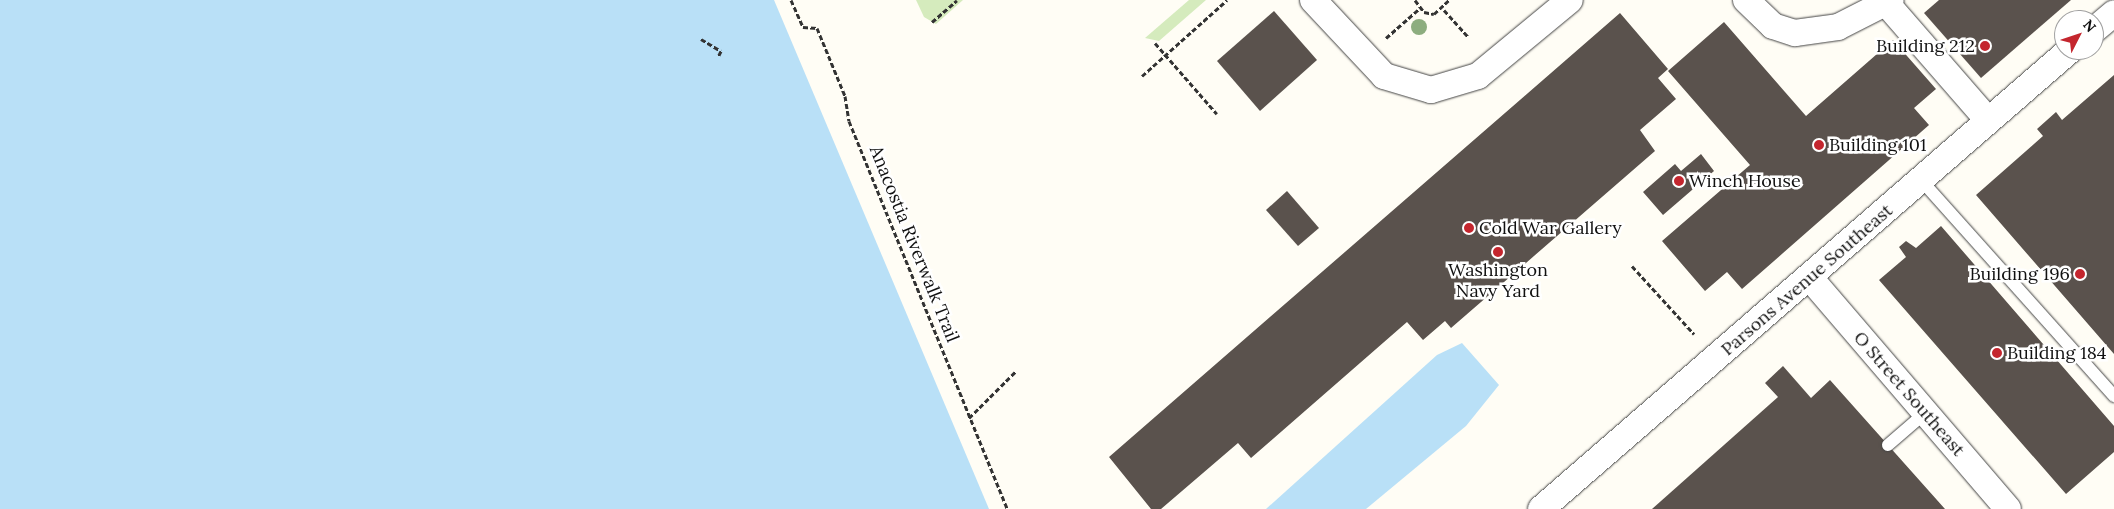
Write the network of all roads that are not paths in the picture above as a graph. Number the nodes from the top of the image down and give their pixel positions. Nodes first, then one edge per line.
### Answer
1 (1313, 0) edge
2 (1570, 0) edge
3 (1746, 0) edge
4 (1889, 2) edge
5 (2114, 13) edge
6 (2104, 22) edge
7 (2058, 60) edge
8 (1988, 120) junction
9 (1921, 180) junction
10 (1810, 278) junction
11 (2114, 396) edge
12 (1925, 413) junction
13 (1888, 445) dead end
14 (1541, 509) edge
15 (2008, 509) edge

1 - 2 street
3 - 4 street
4 - 8 street
5 - 6 street
7 - 8 street, Parsons Avenue Southeast
8 - 9 street, Parsons Avenue Southeast
9 - 10 street, Parsons Avenue Southeast
9 - 11 lane
10 - 12 street, O Street Southeast
10 - 14 street, Parsons Avenue Southeast
12 - 13 lane
12 - 15 street, O Street Southeast

